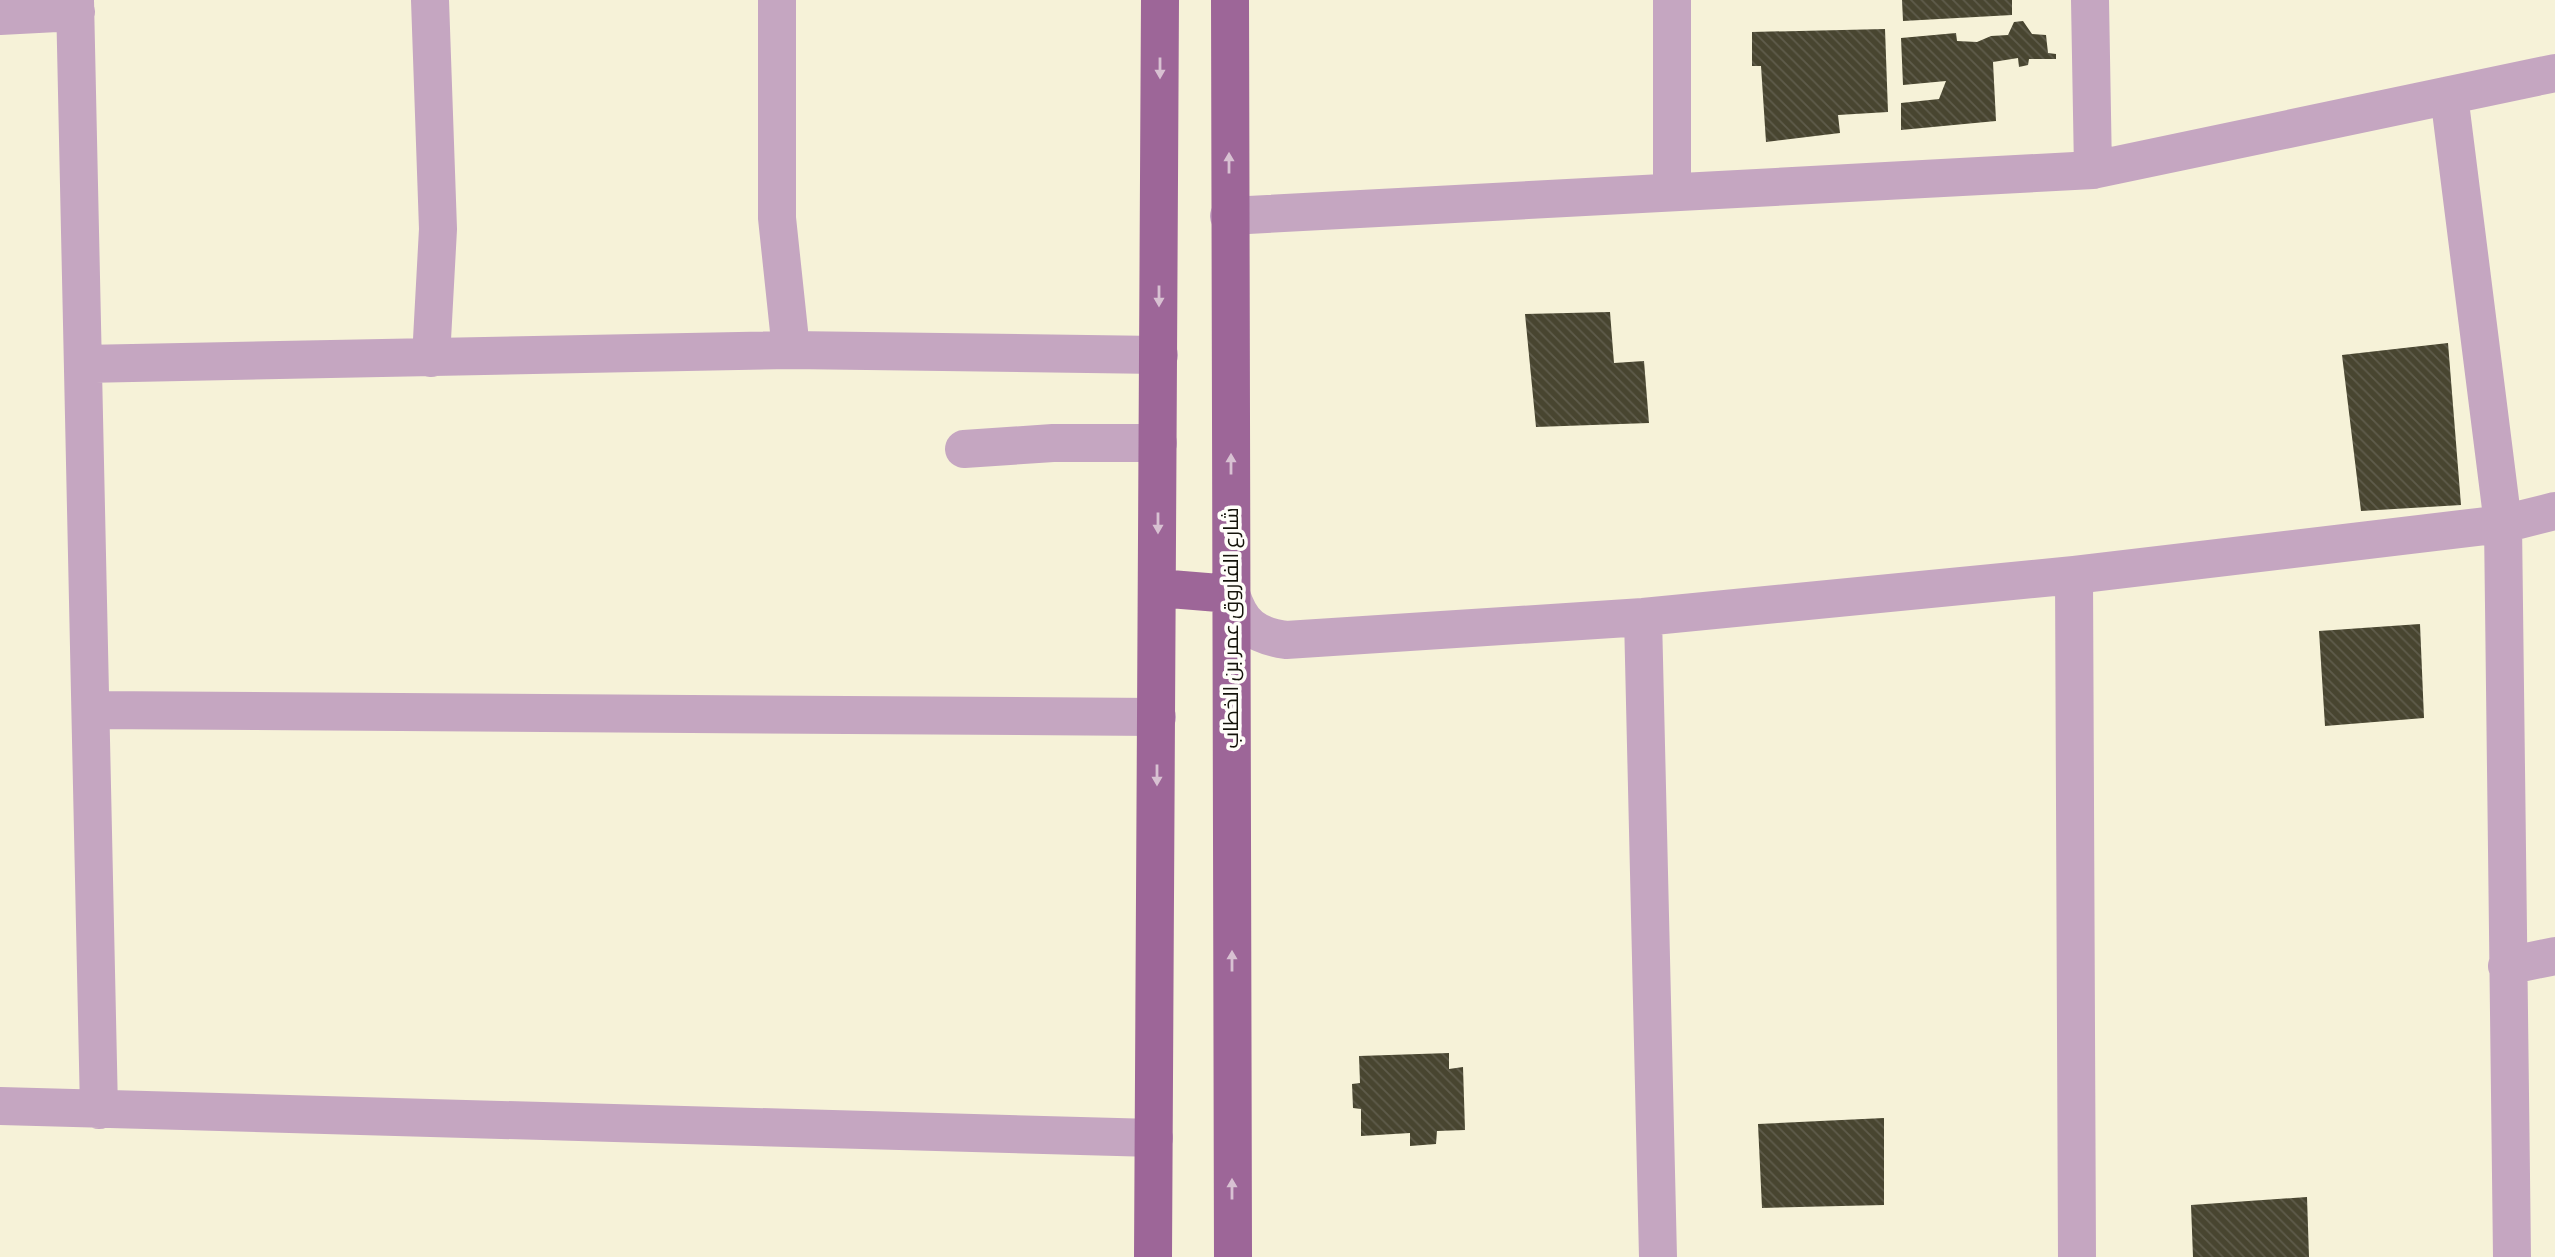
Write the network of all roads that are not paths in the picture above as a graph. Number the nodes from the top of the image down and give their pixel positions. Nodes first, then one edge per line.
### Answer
1 (430, 0) edge
2 (777, 0) edge
3 (1160, 0) edge
4 (1230, 0) edge
5 (1672, 0) edge
6 (2090, 0) edge
7 (75, 6) edge
8 (0, 16) edge
9 (2555, 72) edge
10 (2449, 95) junction
11 (2093, 170) junction
12 (1672, 192) junction
13 (1229, 216) junction
14 (791, 350) junction
15 (1159, 355) junction
16 (430, 358) junction
17 (82, 364) junction
18 (1158, 443) junction
19 (964, 449) dead end
20 (2555, 511) edge
21 (2504, 524) junction
22 (2074, 575) junction
23 (1158, 588) junction
24 (1231, 594) junction
25 (1643, 617) junction
26 (92, 710) junction
27 (1157, 716) junction
28 (2555, 956) edge
29 (2507, 966) junction
30 (0, 1106) edge
31 (99, 1110) junction
32 (1154, 1138) junction
33 (1153, 1257) edge
34 (1233, 1257) edge
35 (1658, 1257) edge
36 (2077, 1257) edge
37 (2512, 1257) edge

1 - 16 street
2 - 14 street
3 -> 15 main road
13 -> 4 main road, شارع الفاروق عمر بن الخطاب
5 - 12 street
6 - 11 street
7 - 8 street
7 - 17 street
9 - 10 street
10 - 11 street
10 - 21 street
11 - 12 street
12 - 13 street
24 -> 13 main road, شارع الفاروق عمر بن الخطاب
14 - 15 street
14 - 16 street
15 - 18 main road
16 - 17 street
17 - 26 street
18 - 19 street
18 -> 23 main road
20 - 21 street
21 - 22 street
21 - 29 street
22 - 25 street
22 - 36 street
23 - 24 main road
23 - 27 main road
24 - 25 street
34 -> 24 main road, شارع الفاروق عمر بن الخطاب
25 - 35 street
26 - 27 street
26 - 31 street
27 -> 32 main road
28 - 29 street
29 - 37 street
30 - 31 street
31 - 32 street
32 - 33 main road

